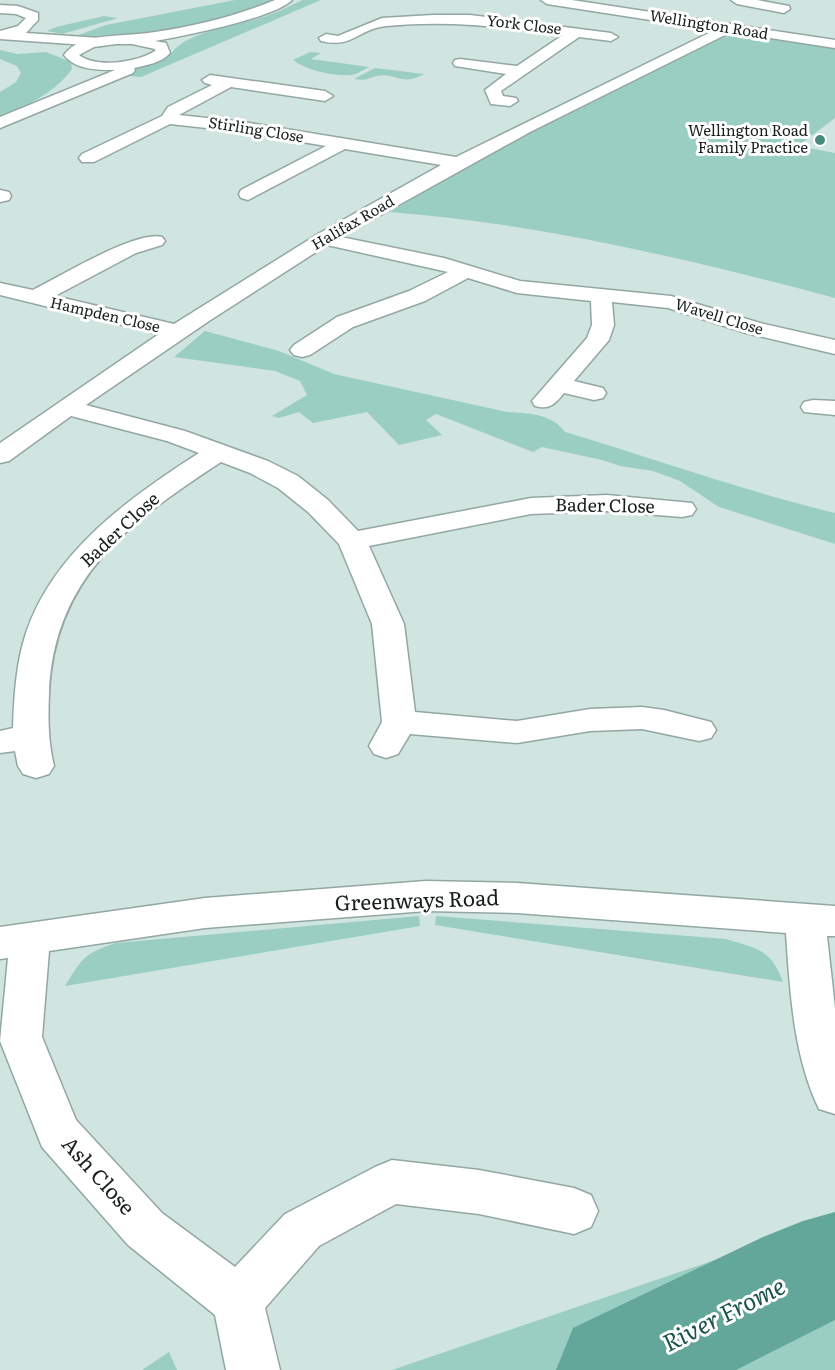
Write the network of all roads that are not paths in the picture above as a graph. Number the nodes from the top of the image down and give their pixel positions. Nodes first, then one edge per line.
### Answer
1 (286, 0) edge
2 (547, 0) edge
3 (736, 0) edge
4 (650, 3) dead end
5 (0, 9) edge
6 (487, 9) dead end
7 (784, 9) dead end
8 (630, 12) junction
9 (470, 19) junction
10 (727, 28) junction
11 (193, 31) junction
12 (578, 32) junction
13 (5, 36) edge
14 (611, 37) dead end
15 (326, 38) dead end
16 (119, 40) junction
17 (100, 42) junction
18 (835, 44) edge
19 (156, 53) junction
20 (74, 58) junction
21 (459, 63) dead end
22 (518, 71) junction
23 (210, 80) dead end
24 (228, 83) junction
25 (325, 97) dead end
26 (510, 101) dead end
27 (32, 109) junction
28 (168, 118) junction
29 (0, 123) edge
30 (116, 134) dead end
31 (133, 137) junction
32 (342, 144) junction
33 (88, 158) dead end
34 (458, 163) junction
35 (265, 185) junction
36 (292, 190) dead end
37 (248, 194) dead end
38 (324, 239) junction
39 (155, 241) dead end
40 (465, 272) junction
41 (0, 289) edge
42 (601, 295) junction
43 (34, 298) junction
44 (176, 331) junction
45 (346, 344) dead end
46 (835, 347) edge
47 (594, 393) dead end
48 (67, 408) junction
49 (220, 451) junction
50 (0, 455) edge
51 (682, 510) dead end
52 (352, 541) junction
53 (699, 730) dead end
54 (22, 748) edge
55 (820, 920) edge
56 (15, 941) edge
57 (835, 1095) edge
58 (574, 1211) dead end
59 (238, 1301) junction
60 (253, 1370) edge

1 - 11 street
2 - 8 street, Wellington Road
3 - 7 street
4 - 8 street
5 - 13 street
6 - 9 street, York Close
8 - 10 street, Wellington Road
9 - 12 street, York Close
9 - 15 street, York Close
10 - 18 street, Wellington Road
10 - 34 street, Halifax Road
11 - 16 street
11 - 19 street
12 - 14 street, York Close
12 - 22 street, York Close
13 - 17 street
13 - 20 street
16 - 17 street
16 - 19 street
17 - 20 street
19 - 20 street
19 - 27 street
20 - 27 street
21 - 22 street
22 - 26 street, York Close
23 - 24 street
24 - 25 street
24 - 28 street, Stirling Close
27 - 29 street
28 - 31 street, Stirling Close
28 - 32 street, Stirling Close
30 - 31 street
31 - 33 street, Stirling Close
32 - 34 street, Stirling Close
32 - 35 street, Stirling Close
34 - 38 street, Halifax Road
35 - 36 street
35 - 37 street, Stirling Close
38 - 40 street, Wavell Close
38 - 44 street, Halifax Road
39 - 43 street, Hampden Close
40 - 42 street, Wavell Close
40 - 45 street
41 - 43 street, Hampden Close
42 - 46 street, Wavell Close
42 - 47 street
43 - 44 street, Hampden Close
44 - 48 street, Halifax Road
48 - 49 street
48 - 50 street, Halifax Road
49 - 52 street
49 - 54 street, Bader Close
51 - 52 street, Bader Close
52 - 53 street
55 - 56 street, Greenways Road
55 - 57 street
56 - 59 street, Ash Close
58 - 59 street
59 - 60 street

